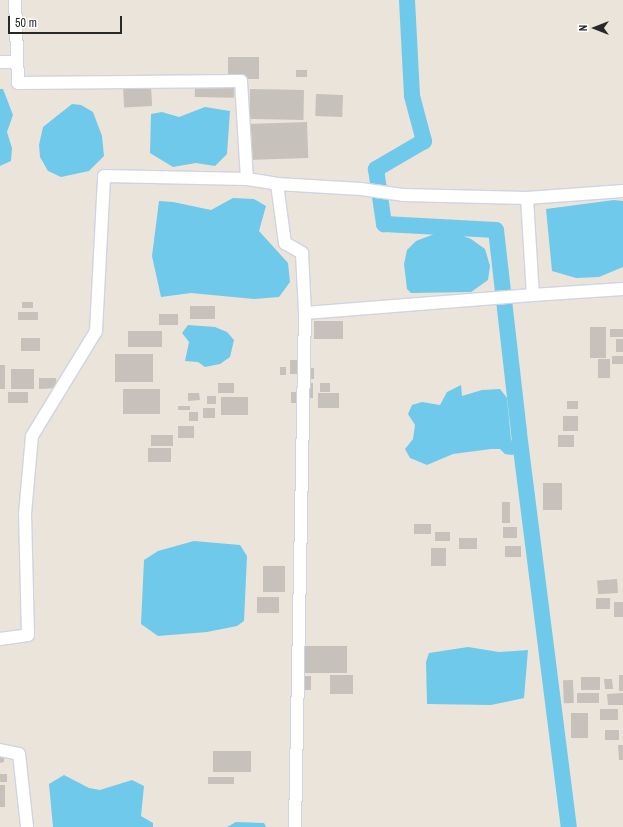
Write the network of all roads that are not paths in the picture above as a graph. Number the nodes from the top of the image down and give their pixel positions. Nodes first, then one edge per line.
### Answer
1 (16, 0) edge
2 (0, 62) edge
3 (15, 62) junction
4 (247, 179) junction
5 (278, 184) junction
6 (623, 191) edge
7 (527, 198) junction
8 (623, 289) edge
9 (533, 295) junction
10 (305, 313) junction
11 (0, 639) edge
12 (0, 750) edge
13 (27, 827) edge
14 (295, 827) edge

1 - 3 street
2 - 3 street
3 - 4 street
4 - 5 street
4 - 11 street
5 - 7 street
5 - 10 street
6 - 7 street
7 - 9 street
8 - 9 street
9 - 10 street
10 - 14 street
12 - 13 street

